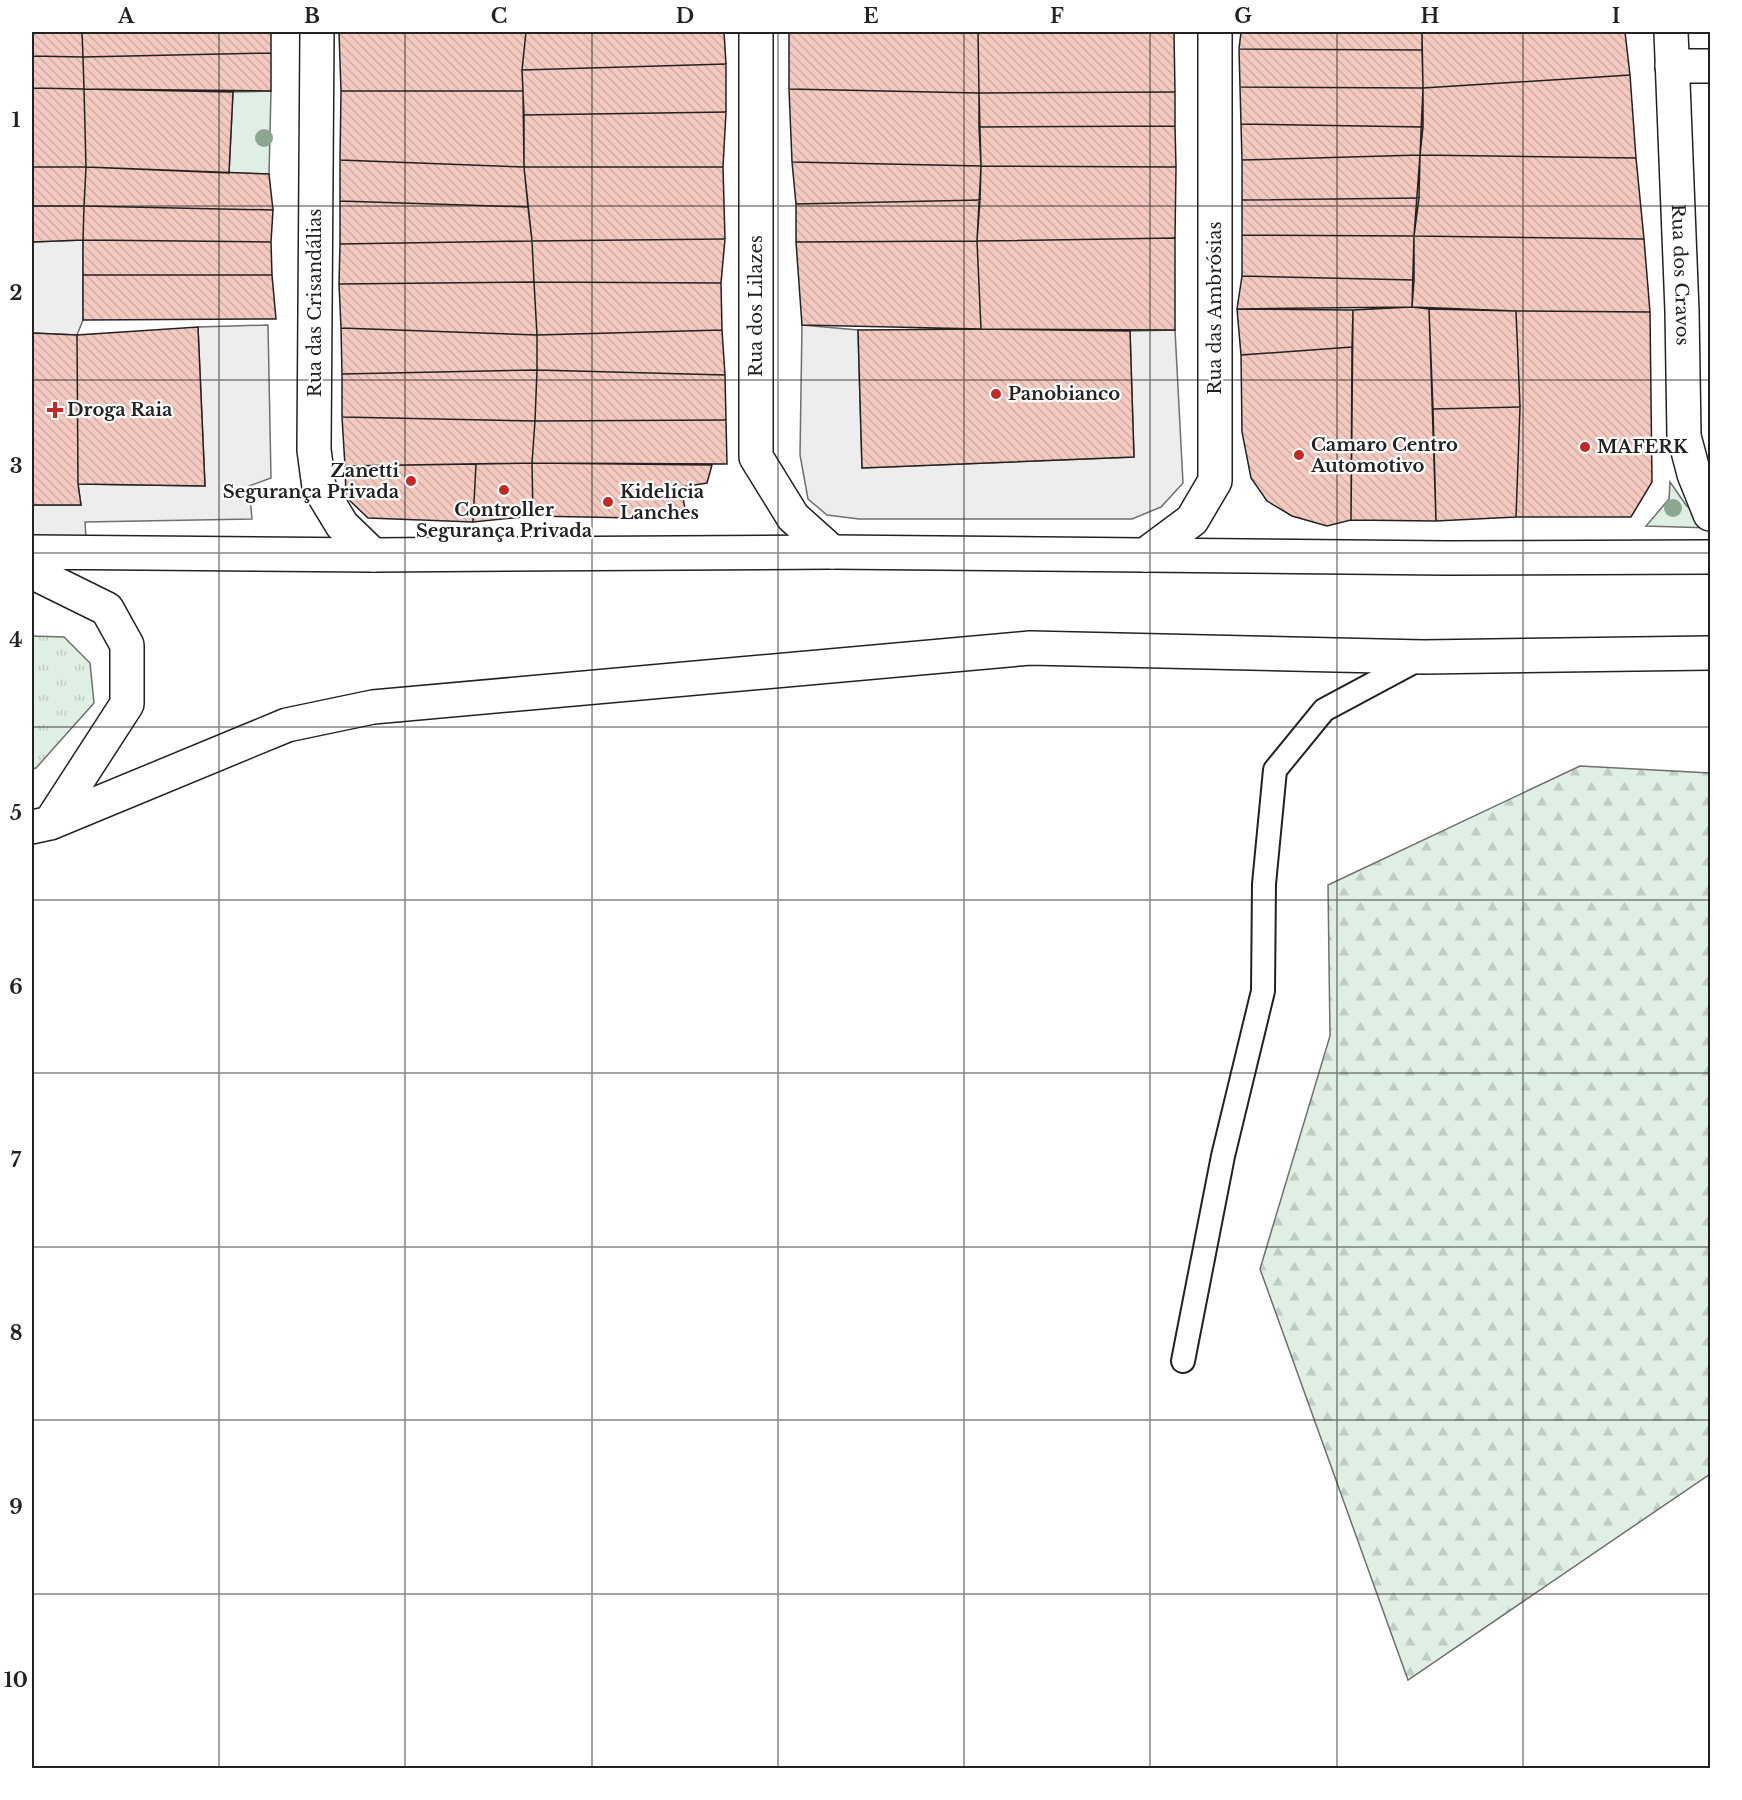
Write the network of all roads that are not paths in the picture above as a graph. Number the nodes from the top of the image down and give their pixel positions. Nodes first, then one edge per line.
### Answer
1 (317, 32) edge
2 (756, 32) edge
3 (1215, 32) edge
4 (1671, 32) edge
5 (1672, 66) junction
6 (1710, 66) edge
7 (1710, 514) edge
8 (32, 552) edge
9 (832, 552) junction
10 (373, 555) junction
11 (1145, 555) junction
12 (1710, 557) edge
13 (32, 572) edge
14 (1710, 653) edge
15 (1424, 657) junction
16 (41, 825) edge
17 (1183, 1361) dead end

1 - 10 main road, Rua das Crisandálias
2 - 9 main road, Rua dos Lilazes
3 - 11 main road, Rua das Ambrósias
4 - 5 main road, Rua dos Cravos
5 - 6 main road
5 - 7 main road, Rua dos Cravos
8 - 10 main road
9 - 10 main road
9 - 11 main road
11 - 12 main road
13 - 16 main road
14 - 15 main road
15 - 16 main road
15 - 17 lane

